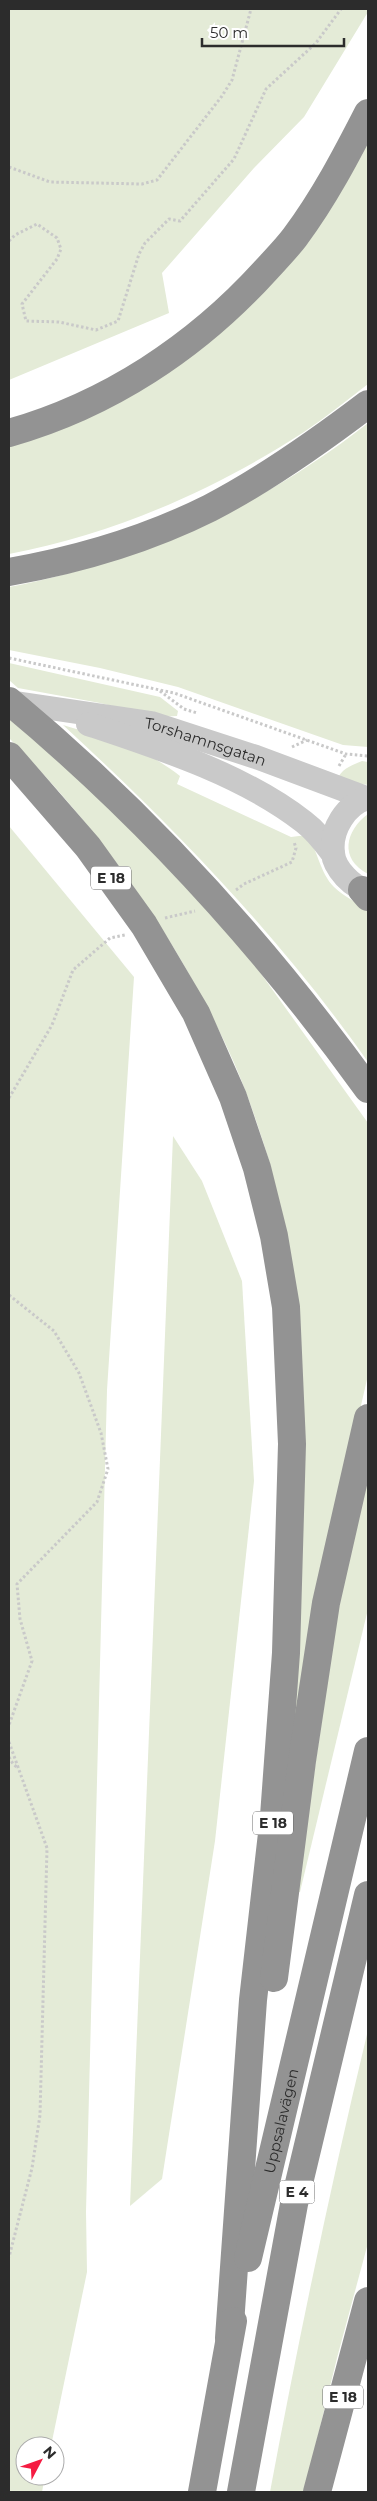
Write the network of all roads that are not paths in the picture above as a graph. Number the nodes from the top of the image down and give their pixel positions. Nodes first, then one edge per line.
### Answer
1 (368, 113) edge
2 (368, 404) edge
3 (9, 433) edge
4 (9, 572) edge
5 (9, 702) edge
6 (39, 708) junction
7 (9, 756) edge
8 (367, 798) edge
9 (333, 854) junction
10 (366, 893) edge
11 (368, 1089) edge
12 (368, 1418) edge
13 (368, 1751) edge
14 (368, 1895) edge
15 (368, 2301) edge
16 (229, 2338) junction
17 (202, 2492) edge
18 (241, 2492) edge
19 (317, 2492) edge

1 - 3 highway
2 - 4 highway
5 - 6 street, Torshamnsgatan
5 - 11 highway
6 - 8 street, Torshamnsgatan
6 - 9 street, Torshamnsgatan
7 - 16 highway, E 18
8 - 9 street
9 - 10 street, Torshamnsgatan
12 - 16 highway
13 - 16 highway, Uppsalavägen / E 4
14 - 18 highway, E 4
15 - 19 highway, E 18
16 - 17 highway, Uppsalavägen / E 4

